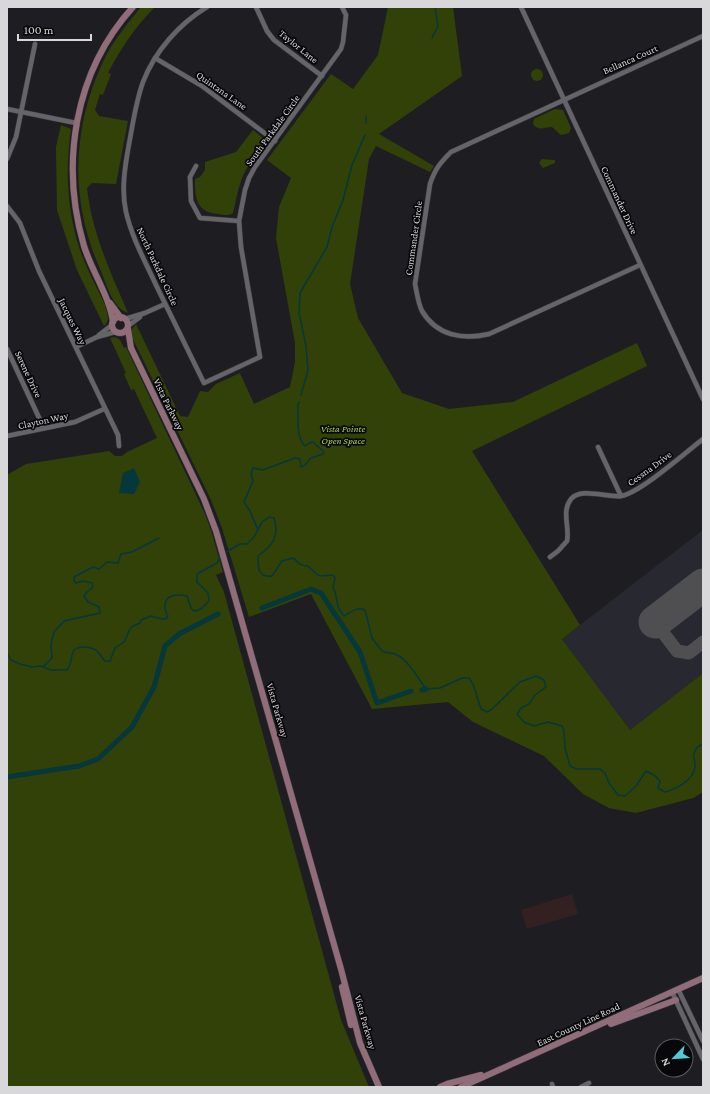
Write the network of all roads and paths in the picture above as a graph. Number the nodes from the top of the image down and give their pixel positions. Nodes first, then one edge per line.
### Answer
1 (134, 7) edge
2 (207, 7) edge
3 (256, 7) edge
4 (342, 7) edge
5 (521, 7) edge
6 (703, 36) edge
7 (35, 44) dead end
8 (155, 58) junction
9 (322, 76) junction
10 (564, 99) junction
11 (7, 110) edge
12 (21, 112) junction
13 (76, 123) junction
14 (275, 141) junction
15 (7, 159) edge
16 (196, 166) dead end
17 (7, 206) edge
18 (239, 221) junction
19 (640, 265) junction
20 (108, 300) junction
21 (165, 304) junction
22 (145, 313) junction
23 (123, 318) junction
24 (113, 324) junction
25 (128, 327) junction
26 (118, 332) junction
27 (97, 337) junction
28 (76, 347) junction
29 (131, 348) junction
30 (7, 349) edge
31 (228, 372) joint
32 (703, 400) edge
33 (104, 408) junction
34 (42, 428) junction
35 (7, 436) edge
36 (703, 439) edge
37 (118, 446) dead end
38 (598, 447) dead end
39 (621, 496) junction
40 (550, 556) dead end
41 (338, 960) junction
42 (703, 978) edge
43 (675, 991) junction
44 (676, 1000) junction
45 (566, 1040) junction
46 (703, 1041) edge
47 (703, 1059) edge
48 (500, 1070) junction
49 (589, 1083) dead end
50 (375, 1087) edge
51 (380, 1087) edge
52 (440, 1087) edge
53 (461, 1087) edge
54 (467, 1087) edge
55 (581, 1087) edge

1 - 13 street
2 - 8 street, North Parkdale Circle
3 - 9 street, Taylor Lane
4 - 9 street, South Parkdale Circle
5 - 10 street, Commander Drive
6 - 10 street, Bellanca Court
7 - 12 street
8 - 14 street, Quintana Lane
8 - 21 street, North Parkdale Circle
9 - 14 street, South Parkdale Circle
10 - 19 street, Commander Drive
10 - 19 street, Commander Circle
11 - 12 street
12 - 13 street
12 - 15 street
13 - 20 street
14 - 18 street, South Parkdale Circle
16 - 18 street
17 - 28 street, Jacques Way
18 - 31 street, South Parkdale Circle
19 - 32 street, Commander Drive
20 - 23 street
20 - 24 street
21 - 22 street
21 - 31 street, North Parkdale Circle
22 - 23 street
22 - 25 street
23 - 24 street
23 - 25 street
24 - 26 street
24 - 27 street
25 - 26 street
25 - 29 street, Vista Parkway
26 - 27 street
26 - 29 street, Vista Parkway
27 - 28 street
28 - 33 street, Jacques Way
29 - 41 street, Vista Parkway
30 - 34 street, Serene Drive
33 - 34 street, Clayton Way
33 - 37 street, Jacques Way
34 - 35 street, Clayton Way
36 - 39 street, Cessna Drive
38 - 39 street
39 - 40 street, Cessna Drive
41 - 50 street
41 - 51 street, Vista Parkway
42 - 43 street, East County Line Road
43 - 44 street
43 - 45 street, East County Line Road
43 - 46 street
44 - 45 street
44 - 47 street
45 - 48 street, East County Line Road
48 - 52 street
48 - 53 street, East County Line Road
48 - 54 street
49 - 55 street

